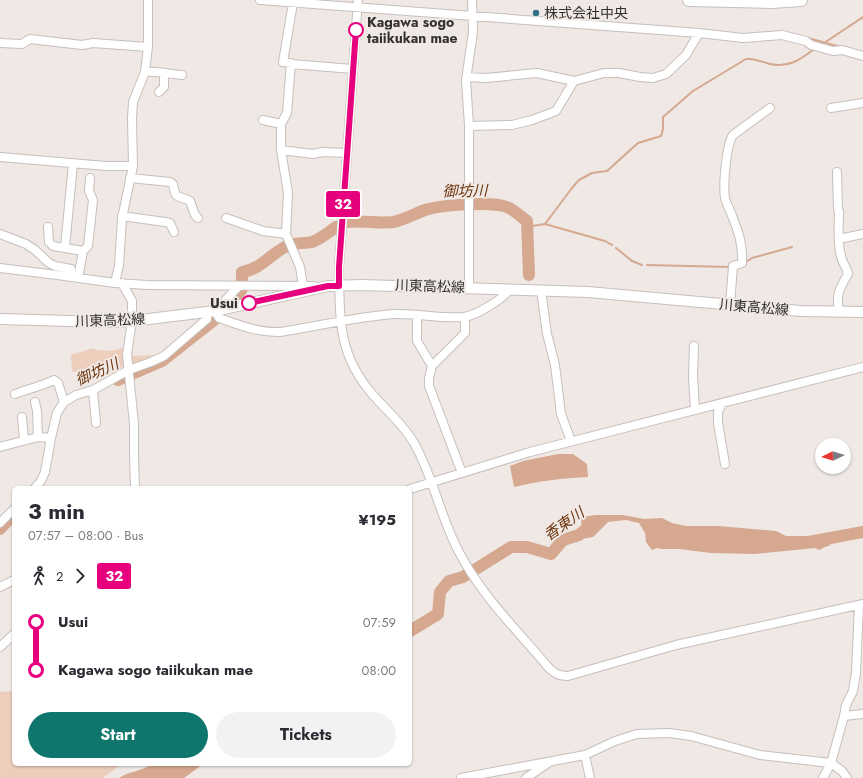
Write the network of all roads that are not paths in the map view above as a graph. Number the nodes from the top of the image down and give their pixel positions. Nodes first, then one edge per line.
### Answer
1 (148, 0) edge
2 (260, 0) edge
3 (472, 0) edge
4 (689, 0) edge
5 (801, 0) edge
6 (293, 3) junction
7 (358, 4) edge
8 (473, 17) junction
9 (699, 34) junction
10 (0, 43) edge
11 (148, 47) junction
12 (863, 56) edge
13 (291, 64) junction
14 (353, 69) junction
15 (145, 72) junction
16 (164, 74) junction
17 (182, 75) dead end
18 (466, 77) junction
19 (574, 81) junction
20 (159, 92) dead end
21 (863, 103) edge
22 (770, 108) dead end
23 (831, 108) dead end
24 (263, 120) dead end
25 (281, 124) junction
26 (469, 126) junction
27 (280, 150) junction
28 (347, 153) junction
29 (0, 157) edge
30 (73, 164) junction
31 (133, 166) junction
32 (837, 172) dead end
33 (90, 178) dead end
34 (130, 178) junction
35 (122, 216) junction
36 (198, 218) dead end
37 (226, 218) dead end
38 (48, 227) dead end
39 (174, 232) dead end
40 (0, 234) edge
41 (286, 234) junction
42 (863, 234) edge
43 (839, 239) junction
44 (65, 247) junction
45 (83, 251) junction
46 (0, 268) edge
47 (74, 277) junction
48 (119, 283) junction
49 (303, 286) junction
50 (328, 286) junction
51 (339, 286) junction
52 (238, 287) junction
53 (470, 288) junction
54 (510, 289) junction
55 (541, 290) junction
56 (730, 305) junction
57 (211, 311) junction
58 (838, 312) junction
59 (863, 312) edge
60 (417, 316) junction
61 (465, 317) junction
62 (0, 319) edge
63 (132, 321) junction
64 (340, 322) junction
65 (694, 346) dead end
66 (432, 366) junction
67 (863, 367) edge
68 (129, 373) junction
69 (93, 392) junction
70 (15, 394) dead end
71 (35, 402) dead end
72 (64, 402) junction
73 (722, 404) junction
74 (695, 410) junction
75 (22, 417) dead end
76 (96, 423) dead end
77 (38, 437) junction
78 (50, 438) junction
79 (24, 440) junction
80 (571, 442) junction
81 (0, 447) edge
82 (725, 464) dead end
83 (462, 473) junction
84 (433, 482) junction
85 (36, 486) edge
86 (135, 486) edge
87 (412, 488) edge
88 (12, 511) edge
89 (0, 523) edge
90 (12, 581) edge
91 (0, 587) edge
92 (861, 604) edge
93 (12, 636) edge
94 (0, 647) edge
95 (863, 714) edge
96 (844, 716) junction
97 (585, 755) junction
98 (551, 761) junction
99 (831, 763) junction
100 (463, 778) edge
101 (526, 778) edge
102 (590, 778) edge
103 (824, 778) edge
104 (847, 778) edge

1 - 11 street
2 - 6 street
3 - 8 street
4 - 5 highway
6 - 7 street
6 - 13 street
7 - 8 street
7 - 14 street
8 - 9 street
8 - 18 street
9 - 12 street
9 - 19 street
10 - 11 street
11 - 15 street
13 - 14 street
13 - 25 street
14 - 28 street
15 - 16 street
15 - 31 street
16 - 17 street
16 - 20 street
18 - 19 street
18 - 26 street
19 - 26 street
21 - 23 street
22 - 56 street
24 - 25 street
25 - 27 street
26 - 53 street
27 - 28 street
27 - 41 street
28 - 51 street
29 - 30 street
30 - 31 street
30 - 44 street
31 - 34 street
32 - 43 street
33 - 45 street
34 - 35 street
34 - 36 street
35 - 39 street
35 - 48 street
37 - 41 street
38 - 44 street
40 - 47 street
41 - 49 street
42 - 43 street
43 - 58 street
44 - 45 street
45 - 47 street
46 - 47 street
47 - 48 street
48 - 52 street
48 - 63 street
49 - 50 street
49 - 52 street
50 - 51 main road, 川東高松線
50 - 57 main road, 川東高松線
51 - 53 main road, 川東高松線
51 - 64 street
52 - 57 street
53 - 54 main road, 川東高松線
54 - 55 main road, 川東高松線
54 - 61 street
55 - 56 main road, 川東高松線
55 - 80 street
56 - 58 main road, 川東高松線
57 - 63 main road, 川東高松線
57 - 64 street
57 - 68 street
58 - 59 main road, 川東高松線
60 - 61 street
60 - 64 street
60 - 66 street
61 - 66 street
62 - 63 main road, 川東高松線
63 - 68 street
64 - 84 street
65 - 74 street
66 - 83 street
67 - 73 street
68 - 69 street
68 - 86 street
69 - 72 street
69 - 76 street
70 - 72 street
71 - 77 street
72 - 78 street
73 - 74 street
73 - 82 street
74 - 80 street
75 - 79 street
77 - 78 street
77 - 79 street
78 - 85 street
79 - 81 street
80 - 83 street
83 - 84 street
84 - 87 street
84 - 92 street
88 - 89 street
90 - 91 street
92 - 96 street
93 - 94 street
95 - 96 street
96 - 99 street
97 - 98 street
97 - 99 street
97 - 102 street
98 - 100 street
98 - 101 street
99 - 103 street
99 - 104 street

